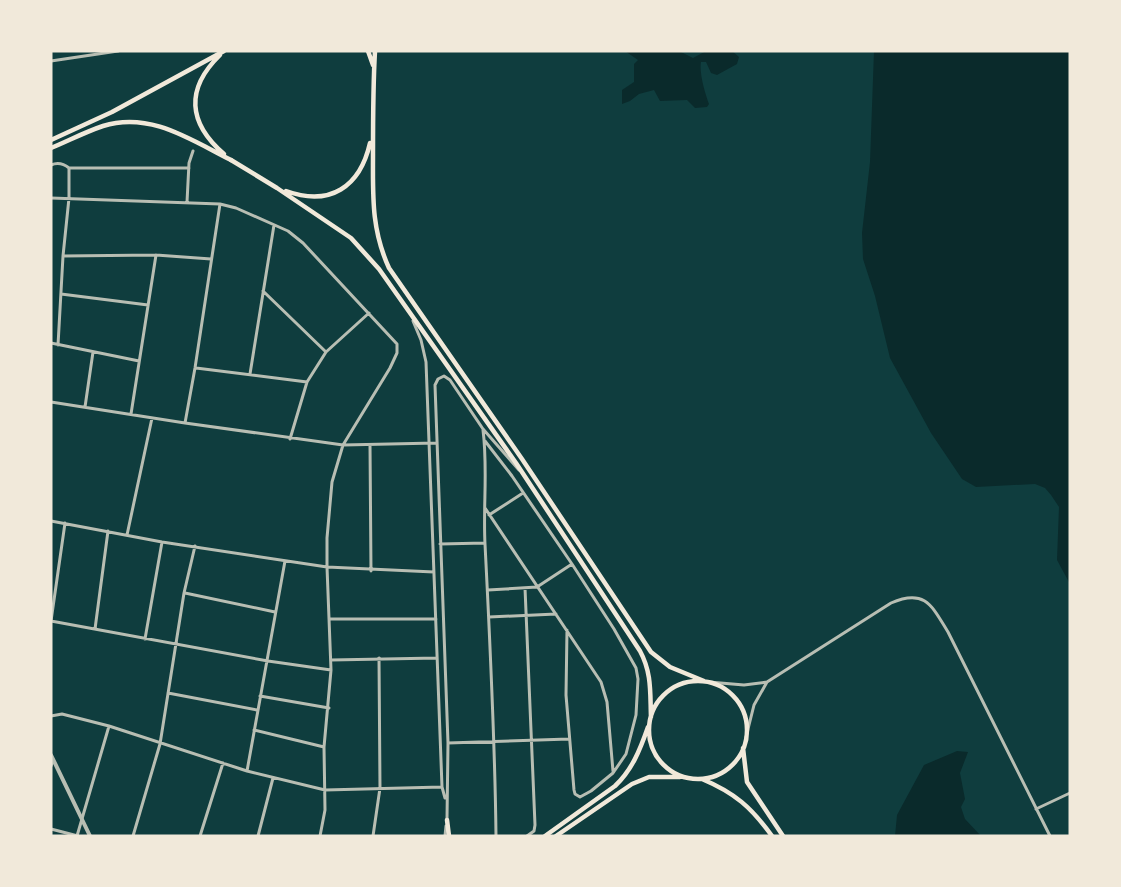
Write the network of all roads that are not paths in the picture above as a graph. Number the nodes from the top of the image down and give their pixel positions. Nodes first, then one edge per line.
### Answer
1 (112, 51) edge
2 (118, 51) edge
3 (224, 51) edge
4 (368, 51) edge
5 (375, 51) edge
6 (51, 61) edge
7 (374, 67) junction
8 (373, 134) junction
9 (51, 140) edge
10 (51, 148) edge
11 (193, 152) dead end
12 (231, 160) junction
13 (51, 165) edge
14 (69, 168) junction
15 (189, 168) junction
16 (277, 188) junction
17 (51, 198) edge
18 (69, 198) junction
19 (188, 202) junction
20 (220, 204) junction
21 (274, 225) junction
22 (156, 255) junction
23 (63, 256) junction
24 (211, 259) junction
25 (263, 291) junction
26 (61, 294) junction
27 (148, 305) junction
28 (410, 311) junction
29 (369, 314) junction
30 (51, 343) edge
31 (58, 345) junction
32 (93, 352) junction
33 (326, 352) junction
34 (139, 362) junction
35 (195, 368) junction
36 (250, 374) junction
37 (307, 382) junction
38 (51, 402) edge
39 (85, 407) junction
40 (131, 414) junction
41 (152, 418) junction
42 (184, 423) junction
43 (483, 429) junction
44 (290, 439) junction
45 (485, 441) junction
46 (429, 443) junction
47 (436, 443) junction
48 (343, 445) junction
49 (370, 445) junction
50 (524, 474) junction
51 (523, 493) junction
52 (485, 508) junction
53 (489, 515) junction
54 (51, 521) edge
55 (65, 523) junction
56 (108, 531) junction
57 (127, 536) junction
58 (162, 542) junction
59 (485, 543) junction
60 (440, 544) junction
61 (195, 546) junction
62 (285, 561) junction
63 (572, 564) junction
64 (327, 567) junction
65 (371, 570) junction
66 (434, 572) junction
67 (537, 587) junction
68 (525, 588) junction
69 (488, 590) junction
70 (184, 593) junction
71 (274, 612) junction
72 (556, 614) junction
73 (527, 615) junction
74 (489, 617) junction
75 (330, 619) junction
76 (436, 619) junction
77 (51, 621) edge
78 (94, 629) junction
79 (567, 630) junction
80 (145, 639) junction
81 (176, 644) junction
82 (379, 658) junction
83 (437, 658) junction
84 (331, 660) junction
85 (268, 661) junction
86 (331, 670) junction
87 (438, 673) junction
88 (445, 673) junction
89 (707, 682) junction
90 (767, 682) junction
91 (438, 687) junction
92 (446, 687) junction
93 (168, 693) junction
94 (260, 696) junction
95 (329, 708) junction
96 (257, 710) junction
97 (51, 716) edge
98 (650, 719) junction
99 (109, 726) junction
100 (254, 730) junction
101 (746, 736) junction
102 (569, 739) junction
103 (532, 741) junction
104 (495, 742) junction
105 (448, 743) junction
106 (160, 744) junction
107 (324, 747) junction
108 (743, 747) junction
109 (52, 758) edge
110 (223, 763) junction
111 (51, 766) edge
112 (247, 771) junction
113 (613, 773) junction
114 (688, 777) junction
115 (273, 778) junction
116 (699, 778) junction
117 (442, 787) junction
118 (380, 788) junction
119 (326, 790) junction
120 (1070, 793) edge
121 (446, 799) junction
122 (1036, 809) junction
123 (82, 819) junction
124 (447, 819) joint
125 (51, 829) edge
126 (77, 836) edge
127 (90, 836) edge
128 (133, 836) edge
129 (200, 836) edge
130 (258, 836) edge
131 (320, 836) edge
132 (373, 836) edge
133 (447, 836) edge
134 (496, 836) edge
135 (527, 836) edge
136 (545, 836) edge
137 (556, 836) edge
138 (772, 836) edge
139 (783, 836) edge
140 (1050, 836) edge

1 - 2 street
1 - 6 street
3 - 9 main road
3 - 12 main road
4 - 7 main road
5 - 7 main road
7 - 8 main road
8 - 16 main road
8 - 89 main road
10 - 12 main road
11 - 15 street
12 - 16 main road
13 - 14 street
14 - 15 street
14 - 18 street
15 - 19 street
16 - 28 main road
17 - 18 street
18 - 19 street
18 - 23 street
19 - 20 street
20 - 21 street
20 - 24 street
21 - 25 street
21 - 29 street
22 - 23 street
22 - 24 street
22 - 27 street
23 - 26 street
24 - 35 street
25 - 33 street
25 - 36 street
26 - 27 street
26 - 31 street
27 - 34 street
28 - 46 street
28 - 50 main road
29 - 33 street
29 - 48 street
30 - 31 street
31 - 32 street
32 - 34 street
32 - 39 street
33 - 37 street
34 - 40 street
35 - 36 street
35 - 42 street
36 - 37 street
37 - 44 street
38 - 39 street
39 - 40 street
40 - 41 street
41 - 42 street
41 - 57 street
42 - 44 street
43 - 45 street
43 - 47 street
43 - 50 street
44 - 48 street
45 - 51 street
45 - 52 street
46 - 47 street
46 - 49 street
46 - 66 street
47 - 60 street
48 - 49 street
48 - 64 street
49 - 65 street
50 - 98 main road
51 - 53 street
51 - 63 street
52 - 53 street
52 - 59 street
53 - 67 street
54 - 55 street
55 - 56 street
55 - 77 street
56 - 57 street
56 - 78 street
57 - 58 street
58 - 61 street
58 - 80 street
59 - 60 street
59 - 69 street
60 - 88 street
61 - 62 street
61 - 70 street
62 - 64 street
62 - 71 street
63 - 67 street
63 - 113 street
64 - 65 street
64 - 75 street
65 - 66 street
66 - 76 street
67 - 68 street
67 - 72 street
68 - 69 street
68 - 73 street
69 - 74 street
70 - 71 street
70 - 81 street
71 - 85 street
72 - 73 street
72 - 79 street
73 - 74 street
73 - 103 street
74 - 104 street
75 - 76 street
75 - 84 street
76 - 83 street
77 - 78 street
78 - 80 street
79 - 102 street
79 - 113 street
80 - 81 street
81 - 85 street
81 - 93 street
82 - 83 street
82 - 84 street
82 - 118 street
83 - 87 street
84 - 86 street
85 - 86 street
85 - 94 street
86 - 95 street
87 - 88 street
87 - 91 street
88 - 92 street
89 - 90 street
89 - 98 main road
89 - 101 main road
90 - 101 street
90 - 122 street
91 - 92 street
91 - 117 street
92 - 105 street
93 - 96 street
93 - 106 street
94 - 95 street
94 - 96 street
95 - 107 street
96 - 100 street
97 - 99 street
98 - 114 main road
98 - 136 main road
99 - 106 street
99 - 123 street
100 - 107 street
100 - 112 street
101 - 108 main road
102 - 103 street
102 - 113 street
103 - 104 street
103 - 135 street
104 - 105 street
104 - 134 street
105 - 121 street
106 - 110 street
106 - 128 street
107 - 119 street
108 - 116 main road
108 - 139 main road
109 - 111 street
109 - 123 street
110 - 112 street
110 - 129 street
112 - 115 street
114 - 116 main road
114 - 137 main road
115 - 119 street
115 - 130 street
116 - 138 main road
117 - 118 street
117 - 121 street
118 - 119 street
118 - 132 street
119 - 131 street
120 - 122 street
121 - 124 street
122 - 140 street
123 - 126 street
123 - 127 street
124 - 133 main road
125 - 126 street

